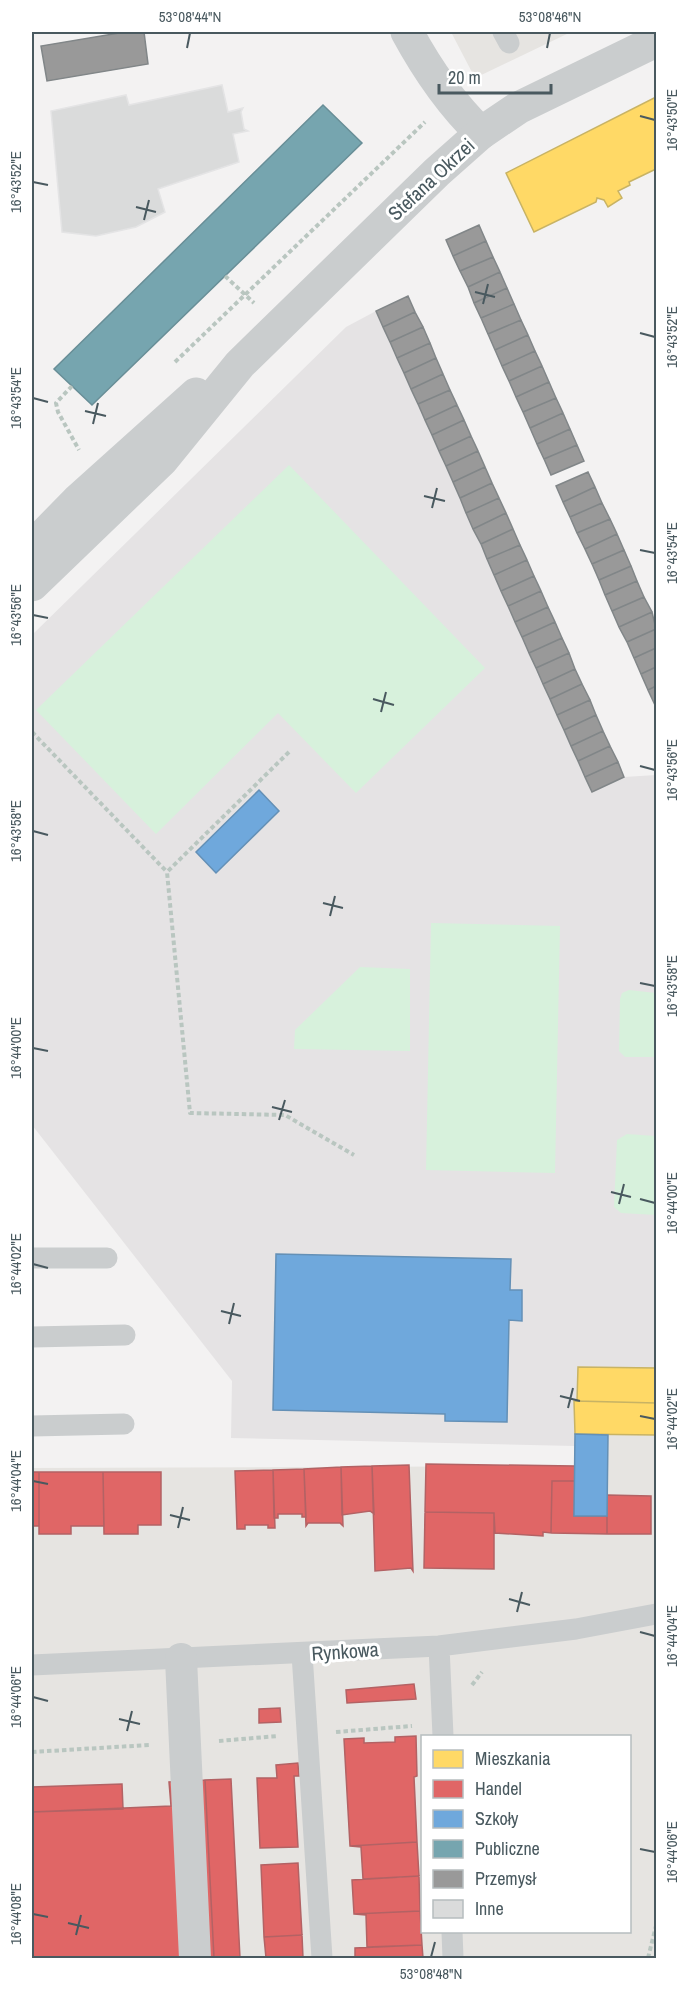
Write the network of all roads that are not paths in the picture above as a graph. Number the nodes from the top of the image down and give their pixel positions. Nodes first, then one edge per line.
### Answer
1 (407, 32) edge
2 (657, 41) edge
3 (481, 133) junction
4 (240, 364) junction
5 (32, 548) edge
6 (32, 585) edge
7 (32, 1258) edge
8 (107, 1258) dead end
9 (125, 1335) dead end
10 (32, 1336) edge
11 (124, 1424) dead end
12 (32, 1426) edge
13 (657, 1614) edge
14 (439, 1646) junction
15 (302, 1654) junction
16 (181, 1659) junction
17 (32, 1665) edge
18 (442, 1730) edge
19 (452, 1933) edge
20 (195, 1959) edge
21 (322, 1959) edge
22 (453, 1959) edge

1 - 3 street
2 - 3 street, Stefana Okrzei
3 - 4 street, Stefana Okrzei
4 - 5 street, Stefana Okrzei
4 - 6 street, Stefana Okrzei
7 - 8 lane
9 - 10 lane
11 - 12 lane
13 - 14 lane, Rynkowa
14 - 15 lane, Rynkowa
14 - 18 lane
15 - 16 lane, Rynkowa
15 - 21 lane
16 - 17 lane, Rynkowa
16 - 20 street
19 - 22 lane

